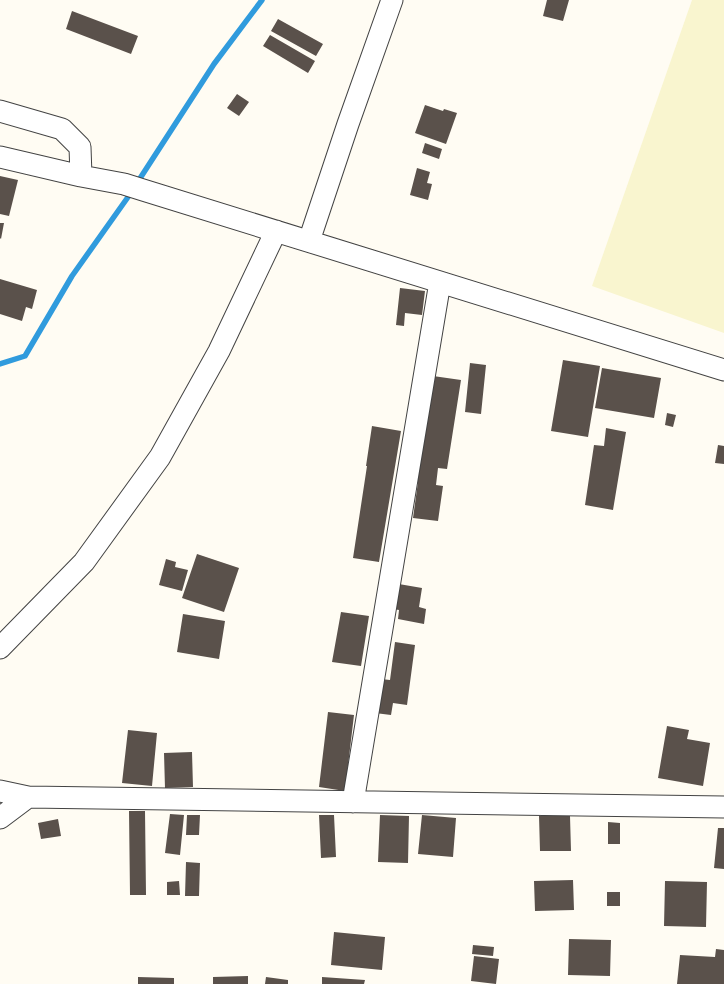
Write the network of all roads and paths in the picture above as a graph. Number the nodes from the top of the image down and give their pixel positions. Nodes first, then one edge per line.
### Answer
1 (392, 0) edge
2 (0, 111) edge
3 (0, 157) edge
4 (81, 176) junction
5 (276, 231) junction
6 (309, 241) junction
7 (440, 282) junction
8 (724, 370) edge
9 (0, 648) edge
10 (0, 791) edge
11 (28, 797) junction
12 (353, 802) junction
13 (724, 807) edge
14 (0, 818) edge

1 - 6 street
2 - 4 street
3 - 4 street
4 - 5 street
5 - 6 street
5 - 9 street
6 - 7 street
7 - 8 street
7 - 12 street
10 - 11 street
11 - 12 street
11 - 14 street
12 - 13 street

